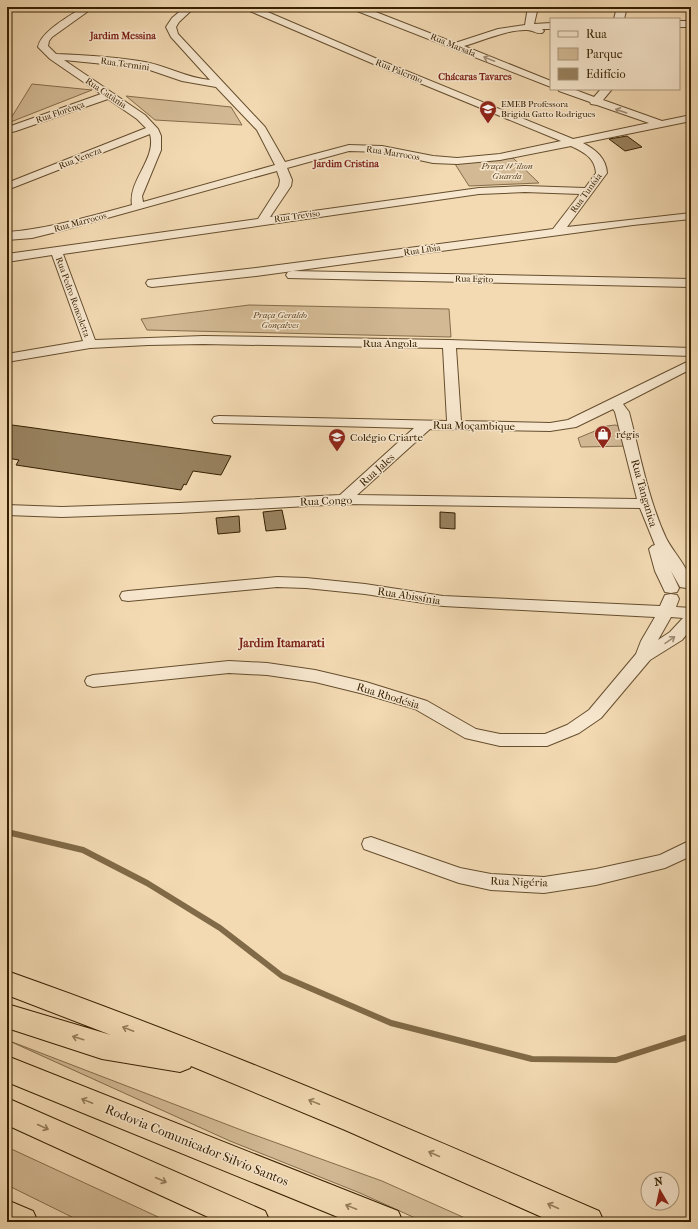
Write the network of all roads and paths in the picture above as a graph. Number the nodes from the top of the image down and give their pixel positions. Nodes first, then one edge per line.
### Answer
1 (89, 7) edge
2 (190, 7) edge
3 (248, 7) edge
4 (355, 7) edge
5 (533, 7) edge
6 (622, 7) edge
7 (619, 18) edge
8 (680, 24) edge
9 (691, 24) edge
10 (550, 26) edge
11 (529, 27) junction
12 (550, 36) edge
13 (456, 46) junction
14 (53, 57) junction
15 (219, 84) junction
16 (550, 84) edge
17 (565, 90) edge
18 (606, 90) edge
19 (109, 95) junction
20 (595, 102) junction
21 (691, 118) edge
22 (658, 123) junction
23 (12, 129) dead end
24 (153, 129) junction
25 (572, 142) junction
26 (281, 166) junction
27 (7, 187) edge
28 (587, 191) junction
29 (138, 206) junction
30 (691, 216) edge
31 (674, 218) junction
32 (262, 221) junction
33 (691, 222) edge
34 (557, 232) junction
35 (7, 236) edge
36 (56, 251) junction
37 (367, 257) junction
38 (7, 258) edge
39 (256, 272) junction
40 (375, 277) junction
41 (152, 283) dead end
42 (691, 283) edge
43 (90, 344) junction
44 (449, 344) junction
45 (691, 352) edge
46 (7, 358) edge
47 (691, 364) edge
48 (615, 402) junction
49 (219, 420) dead end
50 (427, 424) junction
51 (454, 425) junction
52 (344, 499) junction
53 (646, 504) junction
54 (7, 510) edge
55 (677, 593) edge
56 (128, 596) dead end
57 (691, 607) edge
58 (691, 613) edge
59 (691, 618) edge
60 (644, 656) junction
61 (93, 681) dead end
62 (371, 844) dead end
63 (691, 847) edge
64 (7, 983) edge
65 (7, 1016) edge
66 (226, 1066) junction
67 (7, 1068) edge
68 (7, 1111) edge
69 (7, 1215) edge
70 (22, 1222) edge
71 (254, 1222) edge
72 (387, 1222) edge
73 (588, 1222) edge

1 - 14 street, Rua Catânia
2 - 15 street
3 - 25 street, Rua Palermo
4 - 13 street, Rua Marsala
5 - 11 street
6 - 7 street
8 - 9 street
10 - 11 street
11 - 12 street
11 - 13 street
16 -> 13 street, Rua Marsala
14 - 15 street, Rua Termini
14 - 19 street, Rua Catânia
15 - 26 street
17 - 20 street
18 - 20 street
19 - 23 street, Rua Florênça
19 - 24 street, Rua Catânia
22 -> 20 street
21 - 22 street, Rua Marrocos
22 - 25 street, Rua Marrocos
24 - 27 street, Rua Veneza
24 - 29 street
25 - 26 street, Rua Marrocos
25 - 28 street, Rua Tunísia
26 - 29 street, Rua Marrocos
26 - 32 street
28 - 32 street, Rua Treviso
28 - 34 street, Rua Tunísia
29 - 35 street, Rua Marrocos
30 - 31 street, Rua Líbia
31 - 33 street
31 - 34 street, Rua Líbia
32 - 36 street, Rua Treviso
34 - 37 street, Rua Líbia
36 - 38 street, Rua Treviso
36 - 43 street, Rua Pedro Roncoletta
37 - 39 street, Rua Líbia
37 - 40 street
39 - 40 street, Rua Egito
39 - 41 street, Rua Líbia
40 - 42 street, Rua Egito
43 - 44 street, Rua Angola
43 - 46 street, Rua Angola
44 - 45 street, Rua Angola
44 - 51 street
47 - 48 street, Rua Moçambique
48 - 51 street, Rua Moçambique
48 - 53 street, Rua Tanganica
49 - 50 street, Rua Moçambique
50 - 51 street, Rua Moçambique
50 - 52 street, Rua Jales
52 - 53 street, Rua Congo
52 - 54 street, Rua Congo
53 - 55 street, Rua Tanganica
55 - 56 street, Rua Abissínia
55 - 57 street
55 - 58 street, Rua Abissínia
55 - 60 street
60 -> 59 street
60 - 61 street, Rua Rhodésia
62 - 63 street, Rua Nigéria
66 -> 64 highway
66 -> 65 highway
73 -> 66 highway
72 -> 67 highway, Rodovia Comunicador Silvio Santos
68 -> 71 highway
69 - 70 highway

